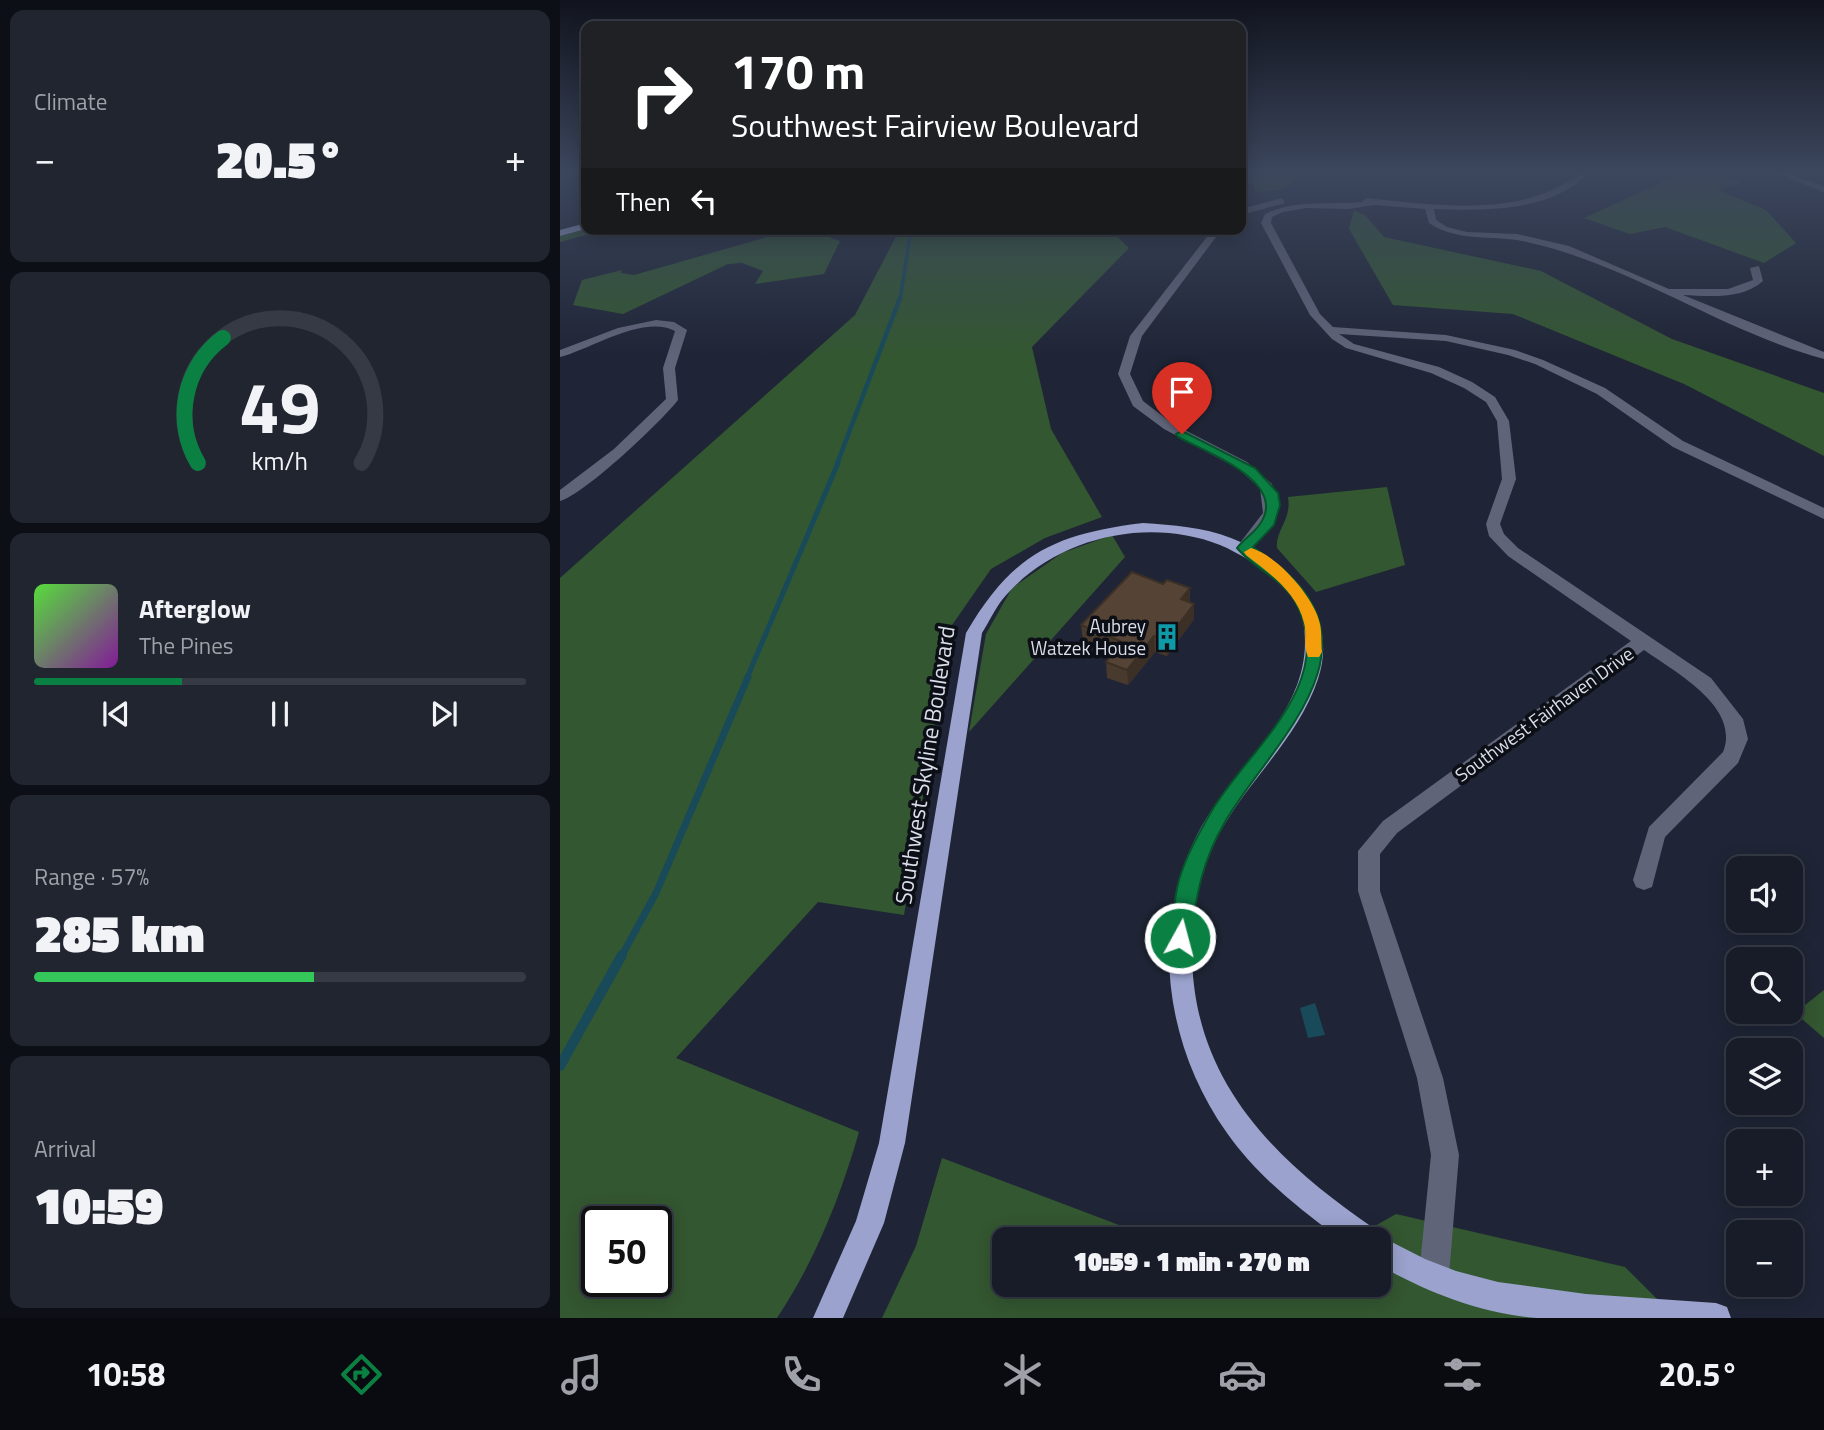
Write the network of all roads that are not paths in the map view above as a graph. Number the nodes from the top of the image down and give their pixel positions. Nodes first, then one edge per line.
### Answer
1 (1214, 235) edge
2 (1274, 235) edge
3 (1465, 235) edge
4 (1755, 268) dead end
5 (1663, 291) junction
6 (1329, 330) junction
7 (560, 354) edge
8 (1824, 356) edge
9 (560, 497) edge
10 (1824, 514) edge
11 (1244, 548) junction
12 (1644, 640) junction
13 (1644, 880) dead end
14 (1349, 1227) edge
15 (1391, 1257) edge
16 (1434, 1275) junction
17 (828, 1318) edge
18 (1716, 1318) edge

1 - 11 street
2 - 6 street, Southwest Fairhaven Drive
3 - 5 street
4 - 5 street
5 - 8 street
6 - 10 street
6 - 12 street, Southwest Fairhaven Drive
7 - 9 street
11 - 14 main road, Southwest Skyline Boulevard
11 - 17 main road, Southwest Skyline Boulevard
12 - 13 street
12 - 16 street, Southwest Fairhaven Drive
15 - 16 main road
16 - 18 main road

